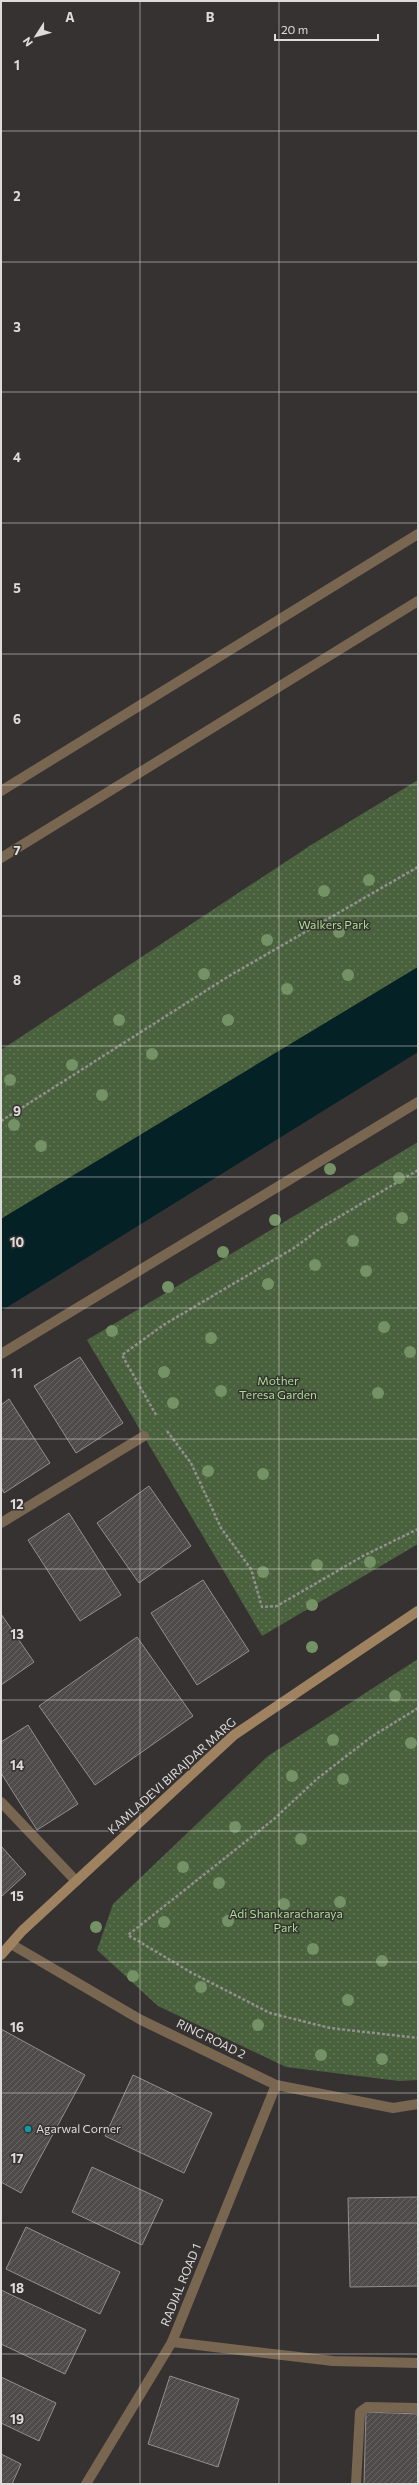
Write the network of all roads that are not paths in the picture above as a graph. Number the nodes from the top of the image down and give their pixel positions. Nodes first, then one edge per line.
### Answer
1 (418, 534) edge
2 (418, 601) edge
3 (1, 791) edge
4 (1, 858) edge
5 (418, 1102) edge
6 (1, 1354) edge
7 (144, 1436) dead end
8 (1, 1523) edge
9 (418, 1611) edge
10 (1, 1802) edge
11 (76, 1881) junction
12 (11, 1944) junction
13 (1, 1955) edge
14 (276, 2085) junction
15 (418, 2104) edge
16 (172, 2342) junction
17 (418, 2363) edge
18 (418, 2408) edge
19 (86, 2484) edge
20 (356, 2484) edge

1 - 3 street
2 - 4 street
5 - 6 street
7 - 8 street
9 - 11 street, KAMLADEVI BIRAJDAR MARG
10 - 11 street
11 - 12 street, KAMLADEVI BIRAJDAR MARG
12 - 13 street, KAMLADEVI BIRAJDAR MARG
12 - 14 street, RING ROAD 2
14 - 15 street, RING ROAD 2
14 - 16 street, RADIAL ROAD 1
16 - 17 street
16 - 19 street, RADIAL ROAD 1
18 - 20 street

